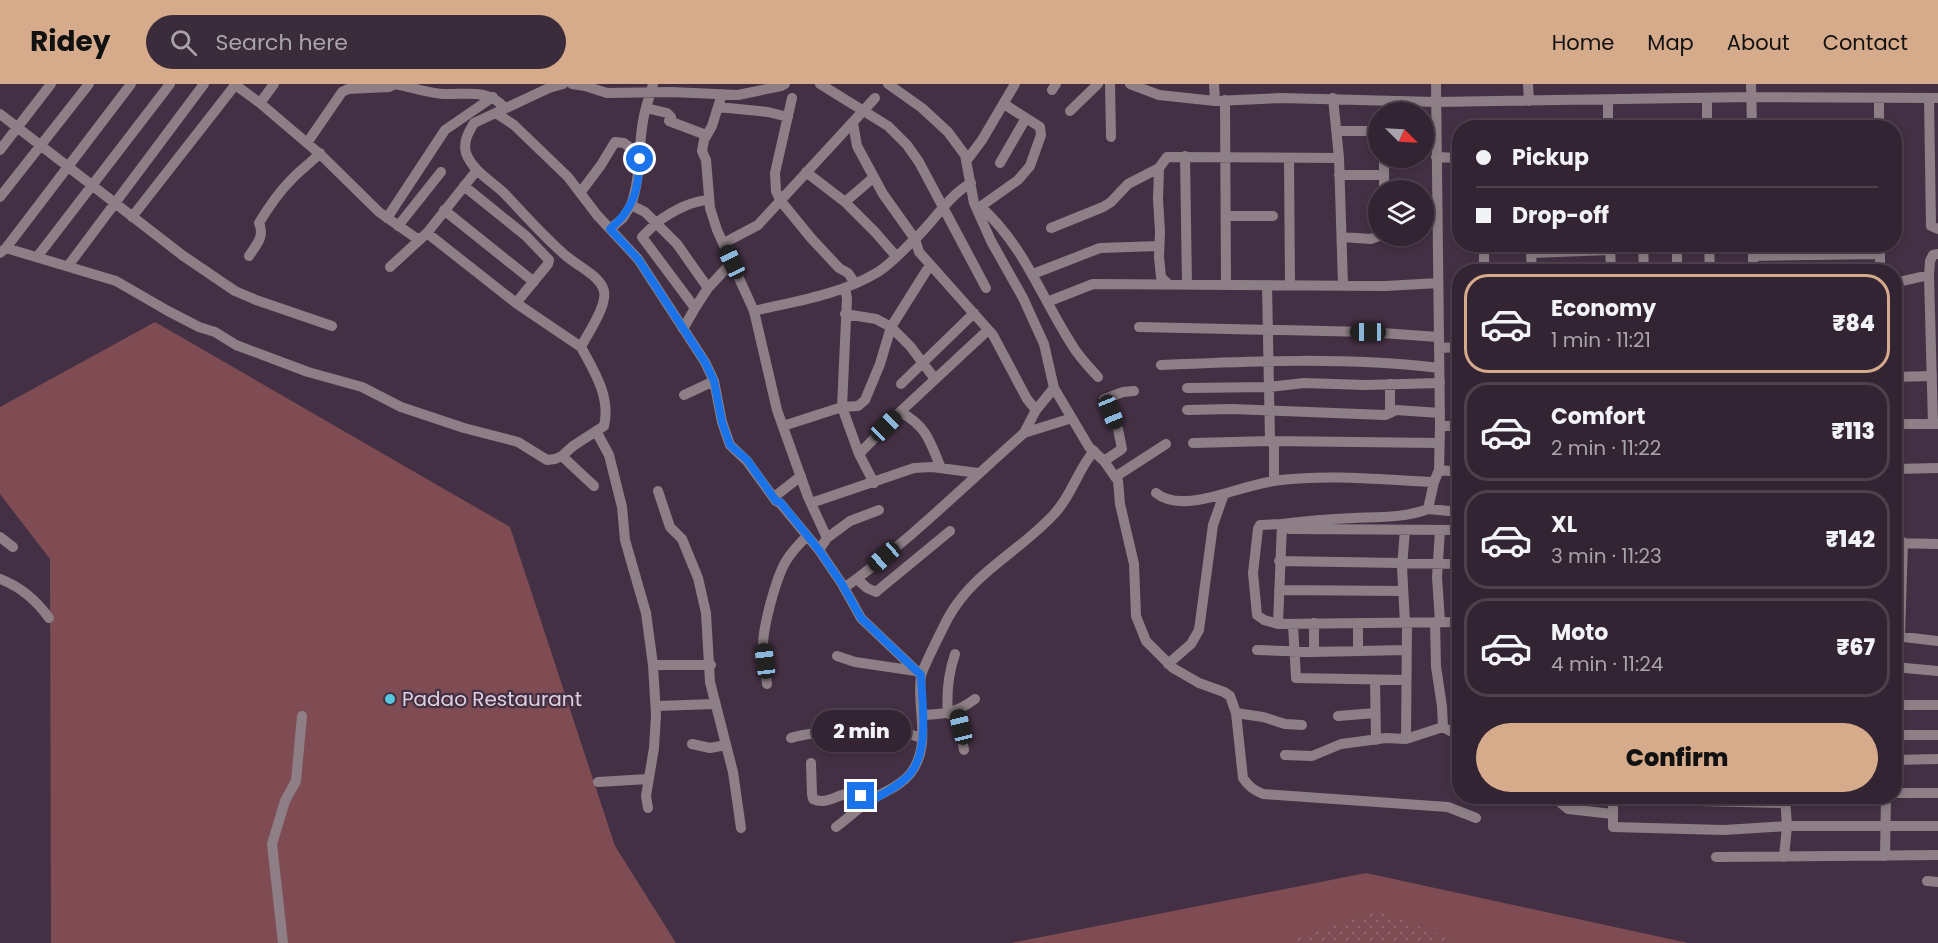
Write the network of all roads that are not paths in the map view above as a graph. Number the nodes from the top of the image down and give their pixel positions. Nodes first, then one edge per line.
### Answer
1 (51, 84) edge
2 (88, 84) edge
3 (130, 84) edge
4 (170, 84) edge
5 (204, 84) edge
6 (235, 84) edge
7 (274, 84) edge
8 (563, 84) edge
9 (572, 84) edge
10 (785, 84) edge
11 (820, 84) edge
12 (888, 84) edge
13 (1015, 84) edge
14 (1098, 84) edge
15 (1110, 84) edge
16 (1130, 84) edge
17 (1214, 84) edge
18 (1436, 84) edge
19 (1528, 84) edge
20 (1751, 84) edge
21 (652, 88) edge
22 (724, 91) edge
23 (1752, 97) junction
24 (792, 98) dead end
25 (875, 98) dead end
26 (1333, 98) junction
27 (1707, 98) junction
28 (1879, 98) junction
29 (1934, 98) edge
30 (1220, 100) junction
31 (1608, 100) junction
32 (1529, 101) junction
33 (1436, 102) junction
34 (260, 103) junction
35 (498, 104) junction
36 (1004, 104) junction
37 (718, 107) junction
38 (646, 108) junction
39 (863, 110) junction
40 (1070, 111) dead end
41 (0, 114) edge
42 (788, 117) junction
43 (1026, 118) junction
44 (1608, 120) edge
45 (1707, 120) edge
46 (1752, 120) edge
47 (1879, 120) edge
48 (853, 123) junction
49 (17, 128) junction
50 (1336, 131) junction
51 (1368, 131) edge
52 (1436, 131) joint
53 (706, 135) junction
54 (1111, 137) dead end
55 (307, 143) junction
56 (39, 145) junction
57 (0, 150) edge
58 (320, 153) junction
59 (640, 155) junction
60 (1185, 156) junction
61 (1225, 157) junction
62 (1436, 157) junction
63 (1289, 158) junction
64 (1338, 158) junction
65 (1452, 158) edge
66 (967, 160) junction
67 (1000, 163) dead end
68 (68, 167) junction
69 (1159, 168) junction
70 (1384, 168) edge
71 (477, 170) junction
72 (441, 172) dead end
73 (806, 172) junction
74 (1339, 175) junction
75 (1384, 175) junction
76 (874, 177) junction
77 (1384, 180) edge
78 (92, 186) junction
79 (464, 186) junction
80 (966, 186) junction
81 (580, 193) junction
82 (0, 197) edge
83 (709, 200) junction
84 (780, 200) junction
85 (845, 202) junction
86 (115, 204) junction
87 (631, 205) junction
88 (945, 205) junction
89 (979, 208) junction
90 (444, 210) junction
91 (1226, 216) junction
92 (1274, 216) dead end
93 (132, 217) junction
94 (525, 217) junction
95 (387, 218) junction
96 (656, 223) junction
97 (398, 225) junction
98 (516, 228) junction
99 (1051, 228) dead end
100 (610, 229) junction
101 (1938, 229) edge
102 (424, 235) junction
103 (1342, 237) junction
104 (915, 239) junction
105 (1368, 239) edge
106 (723, 243) junction
107 (1159, 246) junction
108 (3, 251) edge
109 (1544, 252) edge
110 (1531, 253) joint
111 (1938, 255) edge
112 (249, 256) dead end
113 (896, 256) junction
114 (37, 257) junction
115 (732, 262) junction
116 (1532, 264) edge
117 (930, 265) junction
118 (68, 266) junction
119 (390, 267) dead end
120 (1033, 274) junction
121 (1929, 275) junction
122 (1902, 281) edge
123 (534, 282) junction
124 (1438, 283) junction
125 (1226, 284) junction
126 (850, 285) junction
127 (1169, 285) junction
128 (1187, 285) junction
129 (1267, 285) junction
130 (1290, 285) junction
131 (1343, 285) junction
132 (708, 288) junction
133 (986, 288) dead end
134 (1047, 302) junction
135 (516, 303) junction
136 (695, 308) junction
137 (754, 311) junction
138 (974, 313) junction
139 (845, 314) junction
140 (332, 326) dead end
141 (891, 327) junction
142 (1139, 327) dead end
143 (683, 329) junction
144 (988, 330) junction
145 (1268, 331) junction
146 (1439, 342) junction
147 (1452, 345) edge
148 (581, 347) junction
149 (1269, 361) junction
150 (924, 363) junction
151 (1161, 365) dead end
152 (1439, 368) junction
153 (1932, 376) junction
154 (1902, 377) edge
155 (1098, 378) dead end
156 (935, 379) junction
157 (714, 381) junction
158 (1440, 383) junction
159 (901, 384) dead end
160 (1390, 384) junction
161 (1269, 387) junction
162 (1054, 388) junction
163 (1187, 388) dead end
164 (1134, 391) dead end
165 (684, 395) dead end
166 (842, 407) junction
167 (1036, 410) junction
168 (1187, 410) dead end
169 (1269, 411) junction
170 (900, 412) junction
171 (1390, 413) junction
172 (1440, 413) junction
173 (1072, 418) junction
174 (1902, 424) edge
175 (1935, 424) edge
176 (783, 426) junction
177 (1440, 426) junction
178 (1452, 426) edge
179 (596, 431) junction
180 (1024, 433) junction
181 (1272, 441) junction
182 (1192, 443) dead end
183 (1439, 443) junction
184 (1166, 444) dead end
185 (1094, 451) junction
186 (859, 454) junction
187 (562, 456) junction
188 (1104, 461) junction
189 (941, 468) junction
190 (1938, 468) edge
191 (1902, 469) edge
192 (1439, 470) junction
193 (1452, 471) edge
194 (978, 473) junction
195 (801, 476) junction
196 (1115, 477) junction
197 (1274, 481) junction
198 (1434, 482) junction
199 (874, 483) junction
200 (594, 486) dead end
201 (658, 491) dead end
202 (1156, 493) dead end
203 (1224, 494) junction
204 (774, 497) junction
205 (811, 503) junction
206 (1428, 509) junction
207 (879, 510) dead end
208 (1452, 511) edge
209 (1281, 526) junction
210 (1405, 530) junction
211 (1439, 530) junction
212 (1452, 530) edge
213 (950, 531) dead end
214 (807, 536) junction
215 (0, 537) edge
216 (827, 538) junction
217 (1902, 543) edge
218 (1938, 544) edge
219 (13, 547) dead end
220 (819, 550) junction
221 (1280, 561) junction
222 (1402, 562) junction
223 (1438, 564) junction
224 (1452, 564) edge
225 (0, 579) edge
226 (857, 579) junction
227 (844, 588) junction
228 (1279, 590) junction
229 (1403, 591) junction
230 (49, 618) dead end
231 (1406, 622) junction
232 (1438, 622) junction
233 (1452, 622) edge
234 (1314, 623) junction
235 (1358, 623) junction
236 (1278, 624) junction
237 (1293, 624) junction
238 (1902, 637) edge
239 (1938, 641) edge
240 (1257, 650) dead end
241 (1406, 650) junction
242 (1293, 651) junction
243 (1358, 651) junction
244 (1314, 652) junction
245 (955, 654) dead end
246 (837, 656) dead end
247 (711, 664) junction
248 (1168, 664) junction
249 (653, 665) junction
250 (1902, 668) edge
251 (1938, 671) edge
252 (918, 673) junction
253 (1375, 680) junction
254 (1406, 680) junction
255 (767, 684) dead end
256 (975, 699) dead end
257 (715, 704) junction
258 (1902, 705) edge
259 (1938, 705) edge
260 (657, 706) junction
261 (953, 712) junction
262 (1236, 712) junction
263 (1376, 713) junction
264 (923, 715) junction
265 (302, 716) dead end
266 (1338, 716) dead end
267 (1302, 725) dead end
268 (1443, 727) junction
269 (1452, 731) edge
270 (1902, 735) edge
271 (1938, 735) edge
272 (791, 738) dead end
273 (922, 738) junction
274 (1406, 739) junction
275 (1376, 740) junction
276 (692, 744) dead end
277 (726, 745) junction
278 (964, 750) dead end
279 (1285, 755) dead end
280 (1938, 759) edge
281 (1902, 760) edge
282 (811, 763) dead end
283 (648, 779) junction
284 (597, 782) dead end
285 (1902, 793) edge
286 (1938, 793) edge
287 (870, 801) junction
288 (1562, 804) edge
289 (1612, 804) edge
290 (1784, 804) edge
291 (1886, 804) edge
292 (648, 808) dead end
293 (1613, 814) junction
294 (1476, 818) dead end
295 (1787, 826) junction
296 (1886, 826) junction
297 (1938, 826) edge
298 (836, 827) dead end
299 (741, 828) dead end
300 (1938, 855) edge
301 (1885, 856) junction
302 (1716, 857) dead end
303 (1784, 857) junction
304 (283, 943) edge

1 - 49 street
2 - 56 street
3 - 68 street
4 - 78 street
5 - 86 street
6 - 34 street
6 - 93 street
7 - 34 street
8 - 35 street
9 - 21 street
10 - 22 street
11 - 39 street
12 - 66 street
13 - 36 street
14 - 40 street
15 - 54 street
16 - 30 street
17 - 30 street
18 - 33 street
19 - 32 street
20 - 23 street
21 - 22 street
21 - 38 street
22 - 37 street
23 - 27 street
23 - 28 street
23 - 46 street
24 - 42 street
25 - 39 street
26 - 30 street
26 - 33 street
26 - 50 street
27 - 31 street
27 - 45 street
28 - 29 street
28 - 47 street
29 - 101 street
30 - 61 street
31 - 32 street
31 - 44 street
32 - 33 street
33 - 52 street
34 - 55 street
35 - 55 street
35 - 71 street
35 - 81 street
35 - 95 street
36 - 43 street
36 - 66 street
37 - 42 street
37 - 53 street
38 - 53 street
38 - 59 street
39 - 48 street
39 - 88 street
41 - 49 street
42 - 84 street
43 - 67 street
43 - 89 street
48 - 73 street
48 - 76 street
49 - 56 street
49 - 57 street
50 - 51 street
50 - 64 street
52 - 62 street
53 - 83 street
55 - 58 street
56 - 68 street
56 - 82 street
58 - 95 street
58 - 112 street
59 - 81 street
59 - 87 street
60 - 61 street
60 - 69 street
60 - 128 street
61 - 63 street
61 - 91 street
62 - 65 street
62 - 124 street
63 - 64 street
63 - 130 street
64 - 74 street
66 - 80 street
68 - 78 street
68 - 108 street
69 - 99 street
69 - 107 street
70 - 75 street
71 - 79 street
71 - 94 street
72 - 97 street
73 - 84 street
73 - 85 street
74 - 75 street
74 - 103 street
75 - 77 street
76 - 85 street
76 - 104 street
78 - 86 street
78 - 114 street
79 - 90 street
79 - 98 street
80 - 88 street
80 - 89 street
81 - 100 street
83 - 96 street
83 - 106 street
84 - 106 street
84 - 126 street
85 - 113 street
86 - 93 street
86 - 118 street
87 - 96 street
87 - 100 street
88 - 104 street
88 - 133 street
89 - 120 street
89 - 162 street
90 - 102 street
90 - 123 street
91 - 92 street
91 - 125 street
93 - 140 street
94 - 98 street
94 - 148 street
95 - 97 street
96 - 132 street
96 - 136 street
97 - 102 street
98 - 123 street
100 - 143 street
102 - 119 street
102 - 135 street
103 - 105 street
103 - 131 street
104 - 113 street
104 - 117 street
106 - 115 street
107 - 120 street
107 - 127 street
108 - 114 street
109 - 110 street
110 - 116 street
111 - 121 street
113 - 126 street
114 - 118 street
115 - 132 street
115 - 137 street
117 - 138 street
117 - 141 street
118 - 187 street
120 - 134 street
121 - 122 street
121 - 153 street
123 - 135 street
124 - 131 street
124 - 146 street
125 - 128 street
125 - 129 street
126 - 137 street
126 - 139 street
127 - 128 street
127 - 134 street
129 - 130 street
129 - 145 street
130 - 131 street
132 - 136 street
134 - 155 street
135 - 148 street
136 - 143 street
137 - 176 street
138 - 144 street
138 - 150 street
139 - 141 street
139 - 166 street
141 - 150 street
141 - 166 street
142 - 145 street
143 - 157 street
144 - 156 street
144 - 167 street
145 - 146 street
145 - 149 street
146 - 147 street
146 - 152 street
148 - 179 street
149 - 151 street
149 - 152 street
149 - 161 street
150 - 156 street
150 - 159 street
152 - 158 street
153 - 154 street
153 - 175 street
156 - 170 street
157 - 165 street
157 - 204 street
158 - 160 street
158 - 172 street
160 - 161 street
160 - 171 street
161 - 163 street
161 - 169 street
162 - 167 street
162 - 173 street
164 - 188 street
166 - 176 street
166 - 186 street
167 - 180 street
168 - 169 street
169 - 171 street
169 - 181 street
170 - 186 street
170 - 189 street
171 - 172 street
172 - 177 street
173 - 180 street
173 - 185 street
174 - 175 street
176 - 195 street
177 - 178 street
177 - 183 street
179 - 187 street
179 - 249 street
180 - 194 street
181 - 182 street
181 - 183 street
181 - 197 street
183 - 192 street
184 - 196 street
185 - 188 street
185 - 252 street
186 - 199 street
187 - 200 street
188 - 196 street
189 - 194 street
189 - 199 street
190 - 191 street
192 - 193 street
192 - 198 street
194 - 226 street
195 - 204 street
195 - 205 street
196 - 248 street
197 - 198 street
197 - 203 street
198 - 206 street
199 - 205 street
201 - 247 street
202 - 203 street
203 - 248 street
204 - 214 street
205 - 216 street
206 - 208 street
206 - 209 street
206 - 211 street
207 - 216 street
209 - 210 street
209 - 221 street
209 - 236 street
210 - 211 street
210 - 222 street
211 - 212 street
211 - 223 street
213 - 226 street
214 - 220 street
214 - 255 street
215 - 219 street
216 - 220 street
217 - 218 street
220 - 227 street
221 - 222 street
221 - 228 street
222 - 223 street
222 - 229 street
223 - 224 street
223 - 232 street
225 - 230 street
226 - 227 street
227 - 252 street
228 - 229 street
228 - 236 street
229 - 231 street
231 - 232 street
231 - 235 street
231 - 241 street
232 - 233 street
232 - 268 street
234 - 235 street
234 - 237 street
234 - 244 street
235 - 243 street
236 - 237 street
237 - 242 street
238 - 239 street
240 - 242 street
241 - 243 street
241 - 254 street
242 - 244 street
242 - 253 street
243 - 244 street
245 - 261 street
246 - 252 street
247 - 249 street
247 - 257 street
248 - 262 street
249 - 260 street
250 - 251 street
252 - 264 street
253 - 254 street
253 - 263 street
254 - 274 street
256 - 261 street
257 - 260 street
257 - 277 street
258 - 259 street
260 - 283 street
261 - 264 street
261 - 278 street
262 - 267 street
262 - 294 street
263 - 266 street
263 - 275 street
264 - 273 street
265 - 304 street
268 - 269 street
268 - 274 street
270 - 271 street
272 - 273 street
273 - 287 street
274 - 275 street
275 - 279 street
276 - 277 street
277 - 299 street
280 - 281 street
282 - 287 street
283 - 284 street
283 - 292 street
285 - 286 street
287 - 298 street
288 - 293 street
289 - 293 street
290 - 295 street
291 - 296 street
293 - 295 street
295 - 296 street
295 - 303 street
296 - 297 street
296 - 301 street
300 - 301 street
301 - 303 street
302 - 303 street

